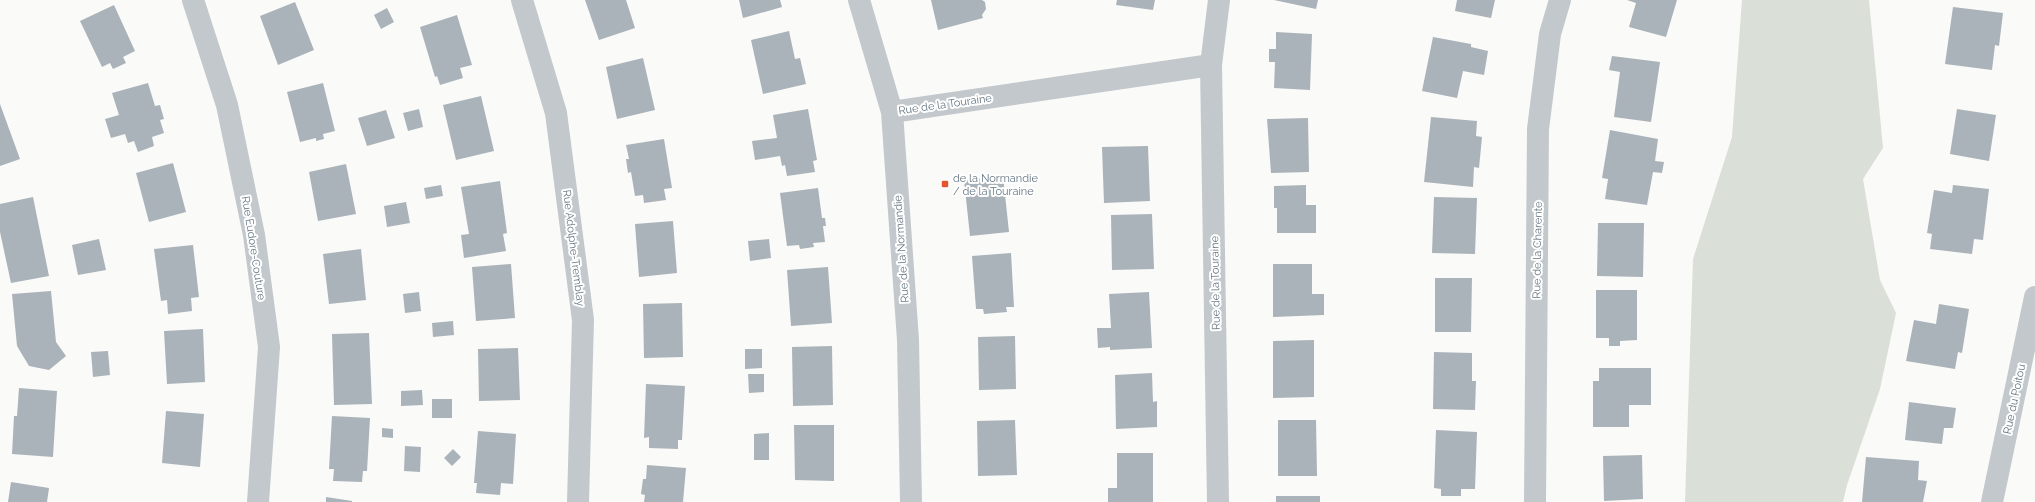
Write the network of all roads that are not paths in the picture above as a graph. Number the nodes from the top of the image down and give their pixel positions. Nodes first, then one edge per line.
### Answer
1 (193, 0) edge
2 (522, 0) edge
3 (859, 0) edge
4 (1219, 0) edge
5 (1560, 0) edge
6 (1211, 65) junction
7 (892, 112) junction
8 (2035, 296) edge
9 (258, 502) edge
10 (578, 502) edge
11 (911, 502) edge
12 (1218, 502) edge
13 (1535, 502) edge
14 (1992, 502) edge

1 - 9 street, Rue Eudore-Couture
2 - 10 street, Rue Adolphe-Tremblay
3 - 7 street, Rue de la Normandie
4 - 6 street, Rue de la Touraine
5 - 13 street, Rue de la Charente
6 - 7 street, Rue de la Touraine
6 - 12 street, Rue de la Touraine
7 - 11 street, Rue de la Normandie
8 - 14 street, Rue du Poitou

